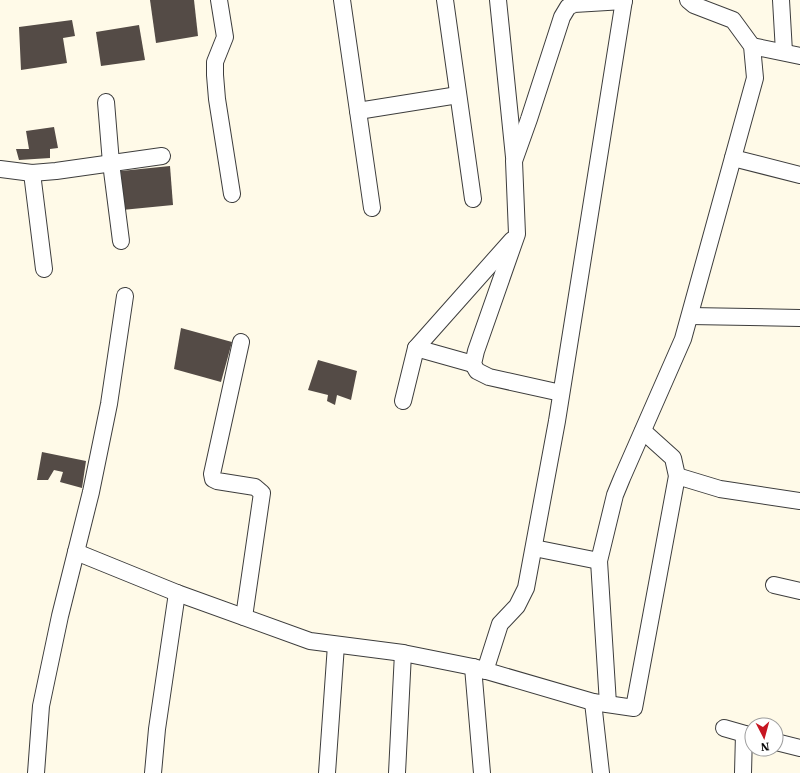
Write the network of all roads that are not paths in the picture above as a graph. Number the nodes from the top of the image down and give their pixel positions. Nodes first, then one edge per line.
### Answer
1 (219, 0) edge
2 (342, 0) edge
3 (445, 0) edge
4 (498, 0) edge
5 (624, 0) edge
6 (688, 0) edge
7 (781, 0) edge
8 (752, 46) junction
9 (784, 52) junction
10 (800, 56) edge
11 (458, 95) junction
12 (106, 102) dead end
13 (358, 111) junction
14 (162, 156) dead end
15 (733, 158) junction
16 (514, 161) junction
17 (111, 163) junction
18 (0, 169) edge
19 (32, 173) junction
20 (800, 175) edge
21 (232, 194) dead end
22 (473, 199) dead end
23 (372, 208) dead end
24 (517, 234) junction
25 (122, 241) dead end
26 (44, 269) dead end
27 (125, 296) dead end
28 (690, 316) junction
29 (800, 318) edge
30 (241, 342) dead end
31 (416, 348) junction
32 (473, 364) junction
33 (561, 393) junction
34 (403, 401) dead end
35 (643, 431) junction
36 (677, 476) junction
37 (800, 501) edge
38 (534, 548) junction
39 (76, 552) junction
40 (599, 561) junction
41 (774, 585) dead end
42 (800, 591) edge
43 (177, 593) junction
44 (244, 617) junction
45 (336, 645) junction
46 (403, 653) junction
47 (479, 669) junction
48 (601, 703) junction
49 (724, 728) dead end
50 (744, 734) edge
51 (784, 744) edge
52 (800, 748) edge
53 (745, 757) edge
54 (36, 773) edge
55 (153, 773) edge
56 (327, 773) edge
57 (397, 773) edge
58 (482, 773) edge
59 (601, 773) edge
60 (743, 773) edge

1 - 21 street
2 - 13 street
3 - 11 street
4 - 16 street
5 - 16 street
5 - 33 street
6 - 8 street
7 - 9 street
8 - 9 street
8 - 15 street
9 - 10 street
11 - 13 street
11 - 22 street
12 - 17 street
13 - 23 street
14 - 17 street
15 - 20 street
15 - 28 street
16 - 24 street
17 - 19 street
17 - 25 street
18 - 19 street
19 - 26 street
24 - 31 street
24 - 32 street
27 - 39 street
28 - 29 street
28 - 35 street
30 - 44 street
31 - 32 street
31 - 34 street
32 - 33 street
33 - 38 street
35 - 36 street
35 - 40 street
36 - 37 street
36 - 48 street
38 - 40 street
38 - 47 street
39 - 43 street
39 - 54 street
40 - 48 street
41 - 42 street
43 - 44 street
43 - 55 street
44 - 45 street
45 - 46 street
45 - 56 street
46 - 47 street
46 - 57 street
47 - 48 street
47 - 58 street
48 - 59 street
49 - 50 street
51 - 52 street
53 - 60 street

